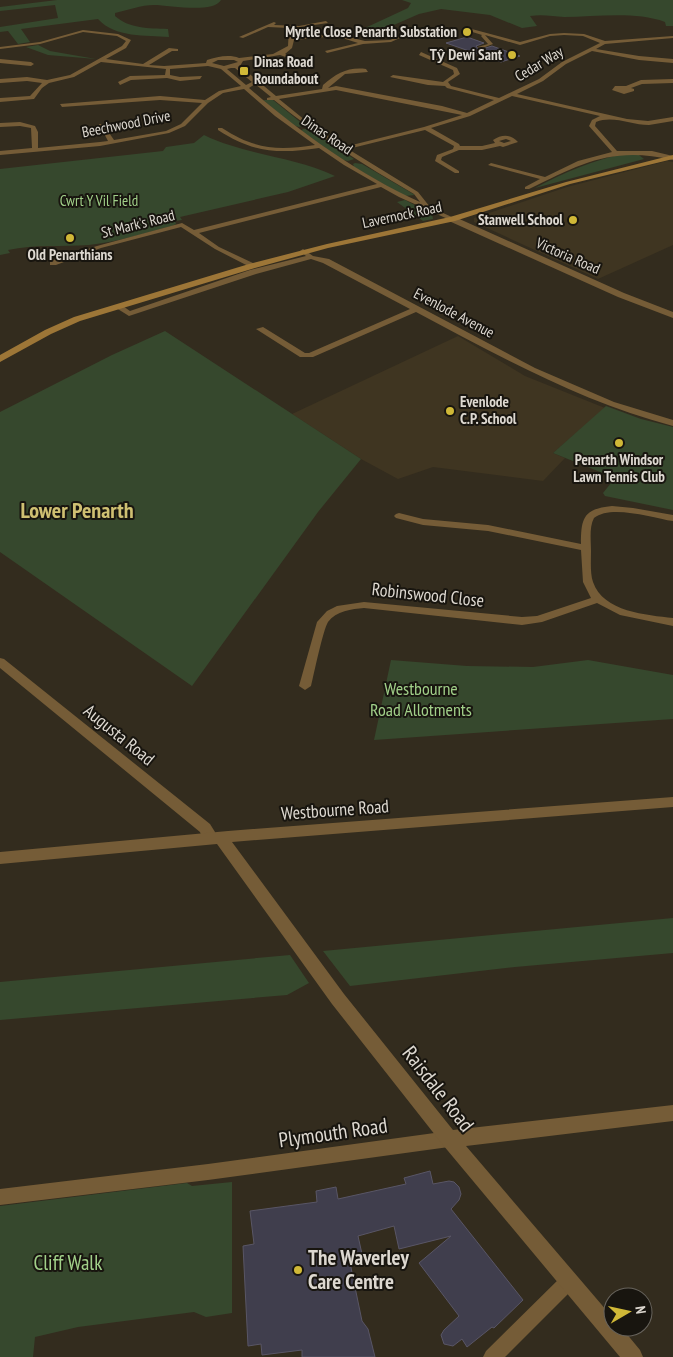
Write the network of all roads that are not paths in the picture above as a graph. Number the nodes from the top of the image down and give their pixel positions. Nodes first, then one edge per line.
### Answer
1 (278, 21) dead end
2 (326, 22) dead end
3 (267, 26) junction
4 (291, 27) junction
5 (468, 31) dead end
6 (108, 33) junction
7 (486, 36) junction
8 (241, 37) dead end
9 (400, 37) dead end
10 (673, 37) edge
11 (290, 39) junction
12 (92, 40) dead end
13 (365, 43) junction
14 (604, 43) junction
15 (0, 48) edge
16 (480, 48) dead end
17 (589, 49) junction
18 (176, 50) dead end
19 (327, 52) dead end
20 (279, 53) junction
21 (421, 54) dead end
22 (290, 58) junction
23 (100, 60) junction
24 (239, 60) junction
25 (0, 61) edge
26 (298, 61) dead end
27 (673, 61) edge
28 (273, 62) dead end
29 (31, 64) dead end
30 (209, 64) junction
31 (142, 66) junction
32 (236, 66) junction
33 (168, 68) junction
34 (224, 68) junction
35 (366, 71) dead end
36 (167, 76) junction
37 (200, 77) dead end
38 (393, 77) dead end
39 (0, 81) edge
40 (673, 81) edge
41 (47, 82) junction
42 (120, 83) dead end
43 (254, 83) junction
44 (446, 84) junction
45 (243, 87) junction
46 (628, 88) dead end
47 (325, 89) junction
48 (511, 94) junction
49 (257, 99) junction
50 (273, 99) junction
51 (0, 100) edge
52 (500, 100) junction
53 (206, 102) junction
54 (62, 105) dead end
55 (468, 115) junction
56 (605, 116) junction
57 (673, 119) edge
58 (0, 125) edge
59 (101, 125) dead end
60 (309, 126) junction
61 (426, 128) junction
62 (220, 129) dead end
63 (295, 129) junction
64 (112, 142) junction
65 (500, 144) dead end
66 (319, 146) junction
67 (456, 148) junction
68 (342, 149) junction
69 (35, 151) junction
70 (628, 151) junction
71 (615, 152) junction
72 (0, 153) edge
73 (672, 157) edge
74 (360, 160) junction
75 (649, 162) junction
76 (346, 164) junction
77 (491, 165) dead end
78 (458, 172) dead end
79 (546, 179) junction
80 (378, 186) dead end
81 (528, 188) dead end
82 (419, 196) junction
83 (408, 199) junction
84 (428, 206) junction
85 (452, 219) junction
86 (194, 232) junction
87 (303, 252) junction
88 (311, 257) junction
89 (53, 263) dead end
90 (252, 266) junction
91 (118, 306) junction
92 (416, 309) junction
93 (673, 315) edge
94 (260, 329) dead end
95 (0, 359) edge
96 (673, 423) edge
97 (399, 516) dead end
98 (673, 518) edge
99 (586, 548) junction
100 (598, 599) junction
101 (673, 622) edge
102 (0, 663) edge
103 (305, 686) dead end
104 (673, 802) edge
105 (215, 838) junction
106 (0, 858) edge
107 (673, 1113) edge
108 (449, 1139) junction
109 (0, 1197) edge
110 (569, 1281) junction
111 (492, 1357) edge
112 (633, 1357) edge

1 - 3 street
2 - 4 street
3 - 4 street
3 - 8 street
4 - 11 street
5 - 7 street
6 - 12 street
6 - 15 street
6 - 23 street
7 - 14 street
7 - 16 street
9 - 13 street
10 - 14 street, Cedar Way
11 - 13 street
11 - 20 street
13 - 19 street
14 - 17 street, Cedar Way
17 - 27 street
17 - 48 street, Cedar Way
18 - 31 street
20 - 22 street
20 - 24 street
21 - 44 street
22 - 26 street
22 - 28 street
23 - 31 street
23 - 41 street
24 - 30 street
24 - 32 street
25 - 29 street
30 - 33 street
30 - 34 street
31 - 33 street
32 - 34 street
32 - 43 street, Dinas Road
33 - 36 street
34 - 45 street, Dinas Road
35 - 47 street
36 - 37 street
36 - 42 street
38 - 44 street
39 - 41 street
40 - 46 street
41 - 51 street
43 - 45 street, Beechwood Drive
43 - 50 street, Dinas Road
44 - 52 street
45 - 49 street, Dinas Road
45 - 53 street, Beechwood Drive
47 - 50 street
47 - 55 street
48 - 52 street
48 - 56 street, Cedar Way
49 - 50 street
49 - 63 street, Dinas Road
50 - 60 street, Dinas Road
52 - 55 street
53 - 54 street
53 - 64 street, Beechwood Drive
55 - 61 street
56 - 57 street, Cedar Way
56 - 71 street
58 - 69 street
59 - 64 street
60 - 63 street
60 - 68 street, Dinas Road
61 - 67 street
61 - 68 street
62 - 66 street
63 - 66 street, Dinas Road
64 - 69 street, Beechwood Drive
65 - 67 street
66 - 76 street, Dinas Road
67 - 78 street
68 - 74 street, Dinas Road
69 - 72 street, Beechwood Drive
70 - 71 street, Lavernock Road
70 - 73 street, Lavernock Road
70 - 75 street
71 - 79 street, Lavernock Road
73 - 75 main road, Lavernock Road
74 - 76 street
74 - 82 street, Dinas Road
75 - 85 main road, Lavernock Road
76 - 83 street, Dinas Road
77 - 79 street
79 - 81 street, Lavernock Road
80 - 86 street
82 - 83 street
82 - 84 street, Dinas Road
83 - 84 street, Dinas Road
84 - 85 street, Dinas Road
85 - 87 main road, Lavernock Road
85 - 93 street, Victoria Road
86 - 89 street, St Mark's Road
86 - 90 street, St Mark's Road
87 - 88 street, Evenlode Avenue
87 - 90 main road, Lavernock Road
88 - 91 street
88 - 92 street, Evenlode Avenue
90 - 91 main road, Lavernock Road
91 - 95 main road, Lavernock Road
92 - 94 street
92 - 96 street, Evenlode Avenue
97 - 99 street
98 - 99 street
99 - 100 street
100 - 101 street
100 - 103 street, Robinswood Close
102 - 105 street, Augusta Road
104 - 105 street, Westbourne Road
105 - 106 street, Westbourne Road
105 - 108 street, Raisdale Road
107 - 108 street, Plymouth Road
108 - 109 street, Plymouth Road
108 - 110 street, Raisdale Road
110 - 111 street
110 - 112 street, Raisdale Road

